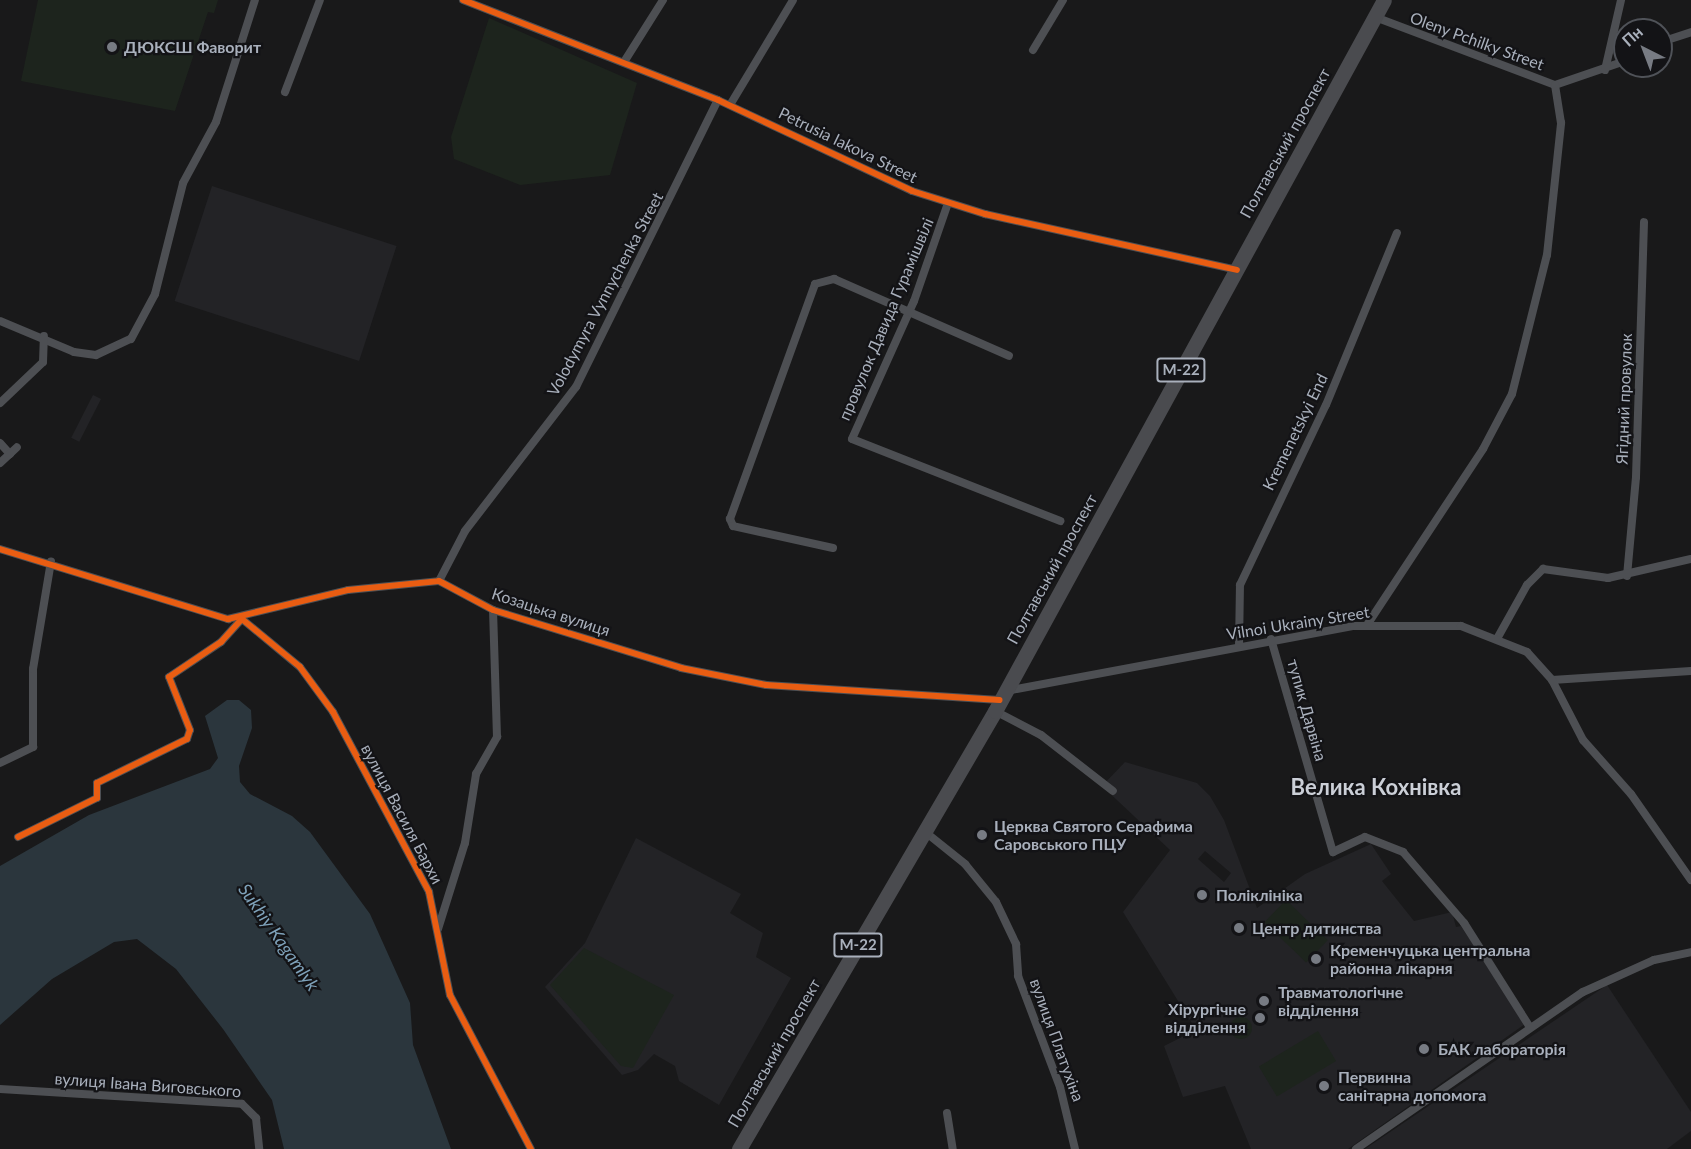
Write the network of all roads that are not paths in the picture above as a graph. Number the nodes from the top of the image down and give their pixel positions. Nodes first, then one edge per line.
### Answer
1 (255, 0) edge
2 (320, 0) edge
3 (463, 0) edge
4 (663, 0) edge
5 (793, 0) edge
6 (1063, 0) edge
7 (1384, 0) edge
8 (1621, 0) edge
9 (1375, 17) junction
10 (1691, 32) edge
11 (1673, 38) edge
12 (1033, 50) dead end
13 (624, 62) junction
14 (1613, 66) edge
15 (1605, 70) junction
16 (1555, 85) junction
17 (285, 92) dead end
18 (718, 100) junction
19 (730, 105) junction
20 (948, 203) junction
21 (1644, 222) dead end
22 (1397, 233) dead end
23 (1237, 270) junction
24 (908, 315) junction
25 (0, 321) edge
26 (44, 336) junction
27 (1009, 356) dead end
28 (0, 403) edge
29 (0, 444) edge
30 (0, 463) edge
31 (1060, 521) dead end
32 (833, 548) dead end
33 (0, 549) edge
34 (1691, 559) edge
35 (51, 562) junction
36 (1627, 576) junction
37 (439, 581) junction
38 (493, 610) junction
39 (242, 619) junction
40 (1367, 625) junction
41 (1498, 637) junction
42 (1271, 639) junction
43 (1239, 647) junction
44 (1691, 671) edge
45 (1552, 680) junction
46 (1000, 701) junction
47 (0, 764) edge
48 (1113, 791) dead end
49 (924, 831) junction
50 (18, 837) dead end
51 (1691, 880) edge
52 (438, 929) junction
53 (1691, 952) edge
54 (1529, 1026) junction
55 (0, 1089) edge
56 (947, 1113) dead end
57 (259, 1149) edge
58 (531, 1149) edge
59 (739, 1149) edge
60 (953, 1149) edge
61 (1075, 1149) edge
62 (1356, 1149) edge

1 - 26 street
2 - 17 street
3 - 13 street, Petrusia Iakova Street
4 - 13 street
5 - 19 street
6 - 12 street
7 - 9 highway, Полтавський проспект / М-22
8 - 15 street
9 - 16 street, Oleny Pchilky Street
9 - 23 highway, Полтавський проспект / М-22
10 - 11 street
13 - 18 street, Petrusia Iakova Street
14 - 15 street, Oleny Pchilky Street
15 - 16 street, Oleny Pchilky Street
16 - 40 street
18 - 19 street, Petrusia Iakova Street
18 - 37 street, Volodymyra Vynnychenka Street
19 - 20 street, Petrusia Iakova Street
20 - 23 street, Petrusia Iakova Street
20 - 24 street, провулок Давида Гурамішвілі
21 - 36 street, Ягідний провулок
22 - 43 street, Kremenetskyi End
23 - 46 highway, Полтавський проспект / М-22
24 - 27 street
24 - 31 street, провулок Давида Гурамішвілі
24 - 32 street
25 - 26 street
26 - 28 street
29 - 30 street
33 - 35 street
34 - 36 street
35 - 39 street
35 - 47 street
36 - 41 street
37 - 38 street, Козацька вулиця
37 - 39 street
38 - 46 street, Козацька вулиця
38 - 52 street
39 - 50 street
39 - 52 street, вулиця Василя Бархи
40 - 41 street, Vilnoi Ukrainy Street
40 - 42 street, Vilnoi Ukrainy Street
41 - 45 street, Vilnoi Ukrainy Street
42 - 43 street, Vilnoi Ukrainy Street
42 - 54 street, тупик Дарвіна
43 - 46 street, Vilnoi Ukrainy Street
44 - 45 street
45 - 51 street, Vilnoi Ukrainy Street
46 - 48 street
46 - 49 highway, Полтавський проспект / М-22
49 - 59 highway, Полтавський проспект / М-22
49 - 61 street, вулиця Платухіна
52 - 58 street, вулиця Василя Бархи
53 - 54 street
54 - 62 street
55 - 57 street, вулиця Івана Виговського
56 - 60 street

